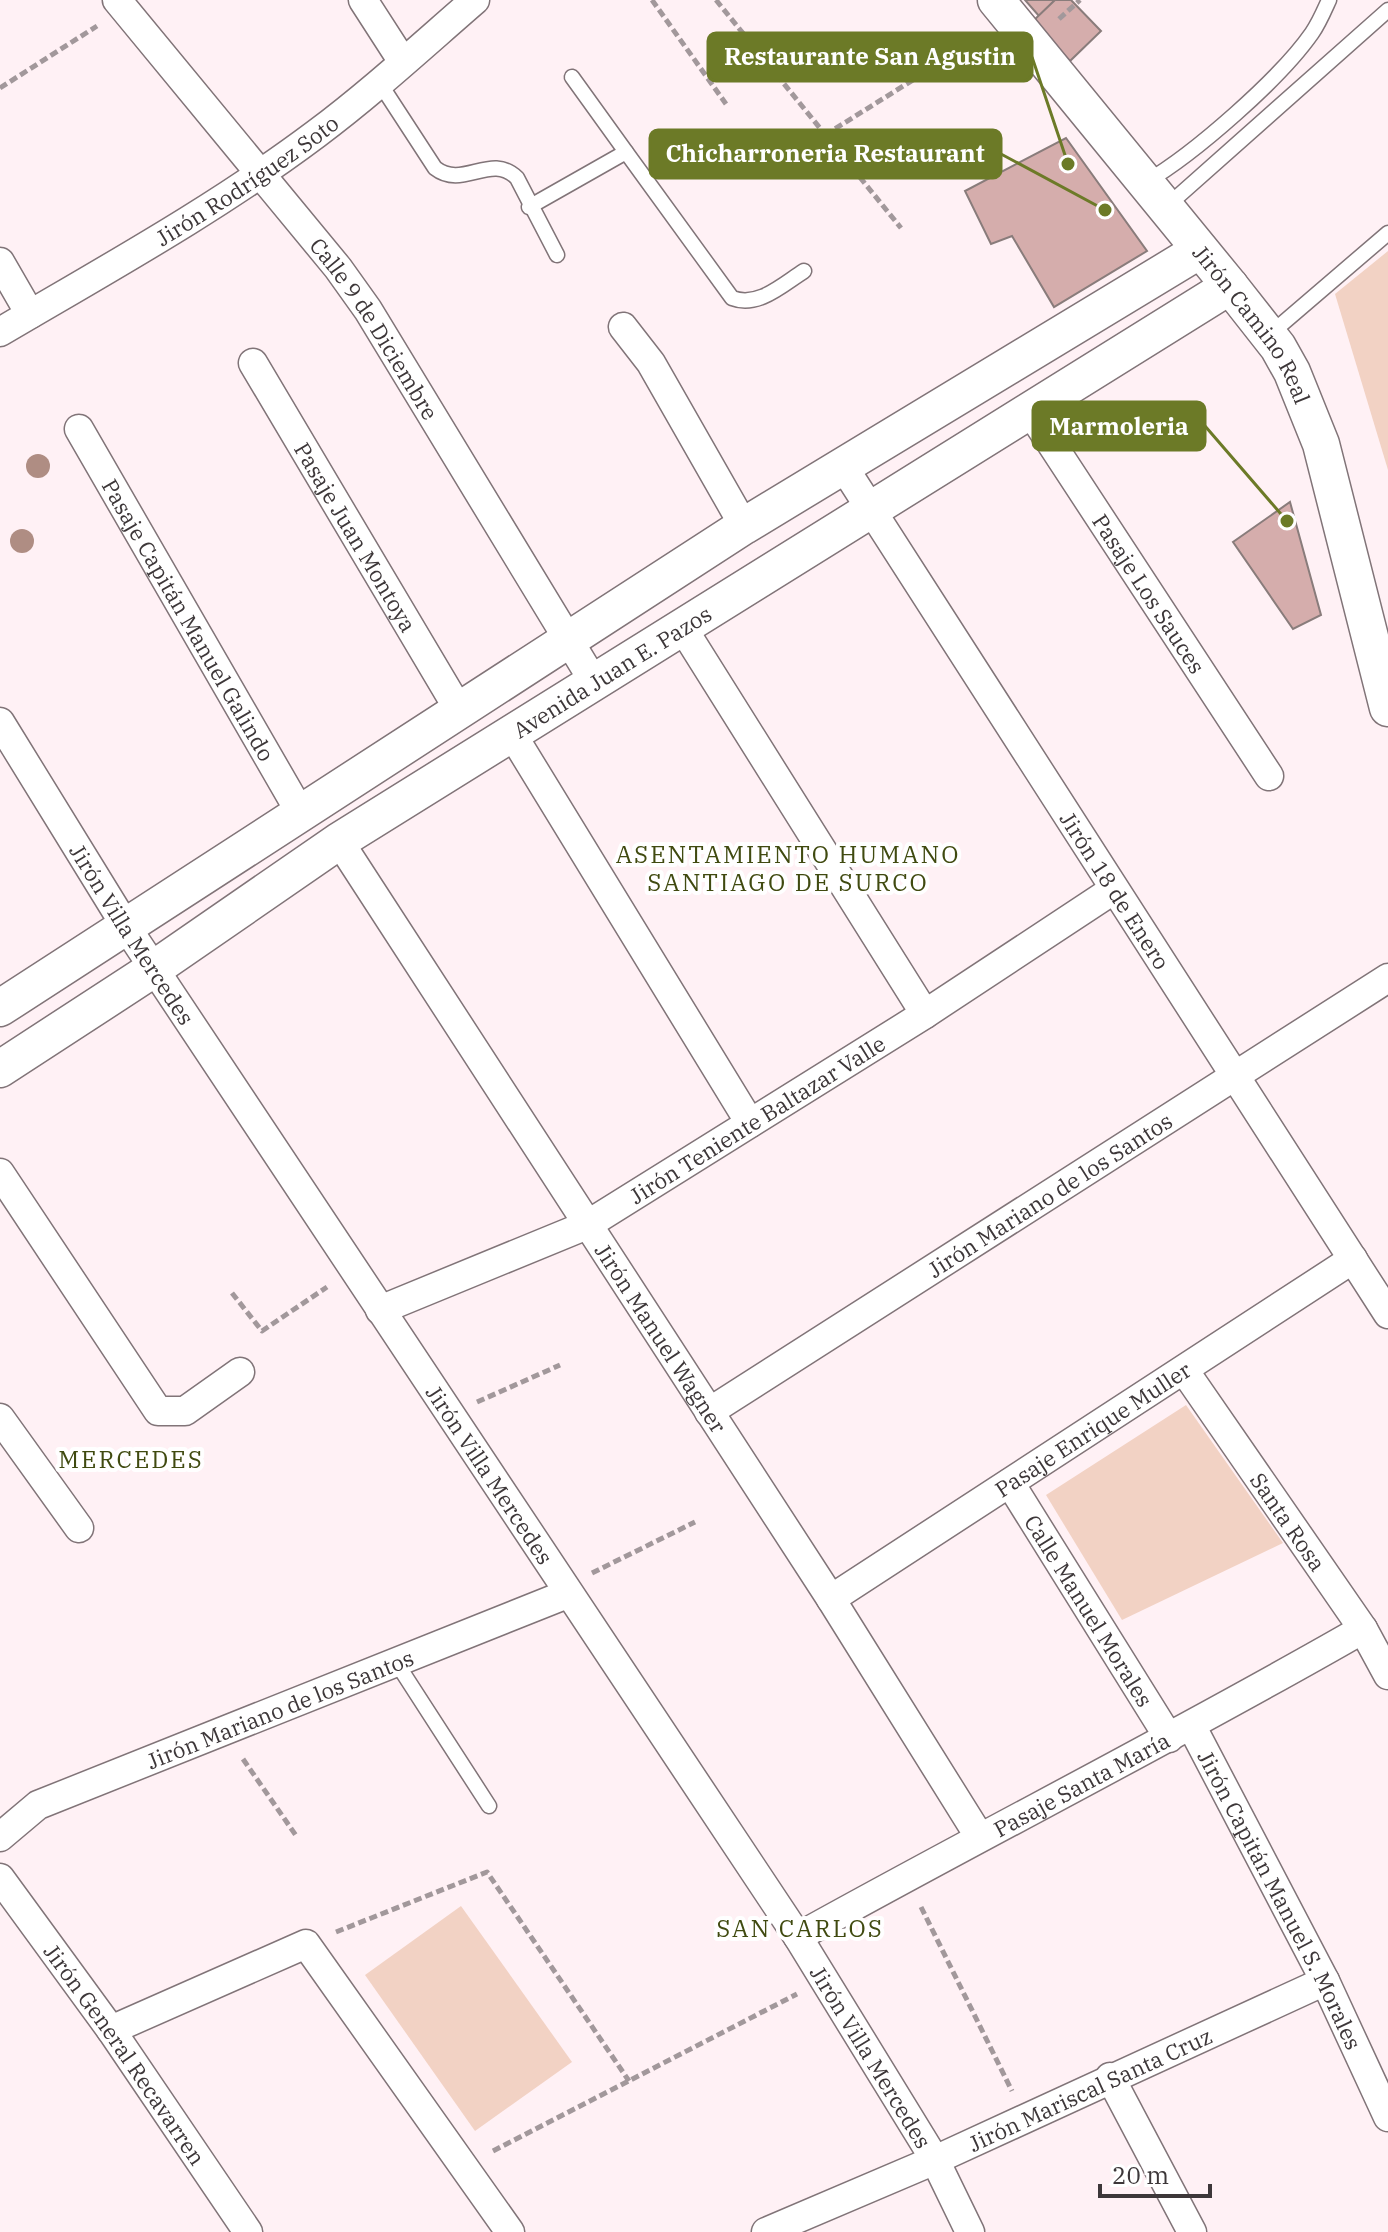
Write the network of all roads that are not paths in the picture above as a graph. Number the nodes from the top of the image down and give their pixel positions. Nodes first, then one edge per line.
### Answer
1 (363, 0) edge
2 (475, 0) edge
3 (1329, 0) edge
4 (120, 4) edge
5 (1004, 9) edge
6 (1388, 10) edge
7 (403, 62) junction
8 (572, 77) dead end
9 (379, 82) junction
10 (626, 152) junction
11 (258, 175) junction
12 (1156, 195) junction
13 (529, 207) junction
14 (1388, 233) edge
15 (1200, 250) junction
16 (557, 255) dead end
17 (0, 262) edge
18 (804, 271) dead end
19 (1230, 286) junction
20 (30, 314) junction
21 (623, 327) dead end
22 (0, 332) edge
23 (1269, 335) junction
24 (253, 363) dead end
25 (1030, 411) junction
26 (79, 429) dead end
27 (843, 466) junction
28 (871, 510) junction
29 (744, 526) junction
30 (682, 627) junction
31 (568, 639) junction
32 (594, 682) junction
33 (1388, 708) edge
34 (459, 710) junction
35 (0, 722) edge
36 (512, 734) junction
37 (1269, 776) dead end
38 (300, 812) junction
39 (339, 841) junction
40 (1113, 890) junction
41 (125, 925) junction
42 (155, 968) junction
43 (1388, 978) edge
44 (0, 1008) edge
45 (925, 1014) junction
46 (0, 1069) edge
47 (1234, 1076) junction
48 (750, 1123) junction
49 (0, 1173) edge
50 (587, 1225) junction
51 (1353, 1259) junction
52 (380, 1310) junction
53 (1388, 1314) edge
54 (1184, 1370) junction
55 (240, 1372) dead end
56 (709, 1412) junction
57 (0, 1418) edge
58 (1010, 1483) junction
59 (79, 1528) dead end
60 (565, 1591) junction
61 (831, 1599) junction
62 (1363, 1629) junction
63 (396, 1662) junction
64 (1388, 1675) edge
65 (1181, 1733) junction
66 (489, 1806) dead end
67 (979, 1836) junction
68 (0, 1837) edge
69 (0, 1878) edge
70 (798, 1937) junction
71 (1325, 1981) junction
72 (111, 2030) junction
73 (1110, 2077) junction
74 (1388, 2117) edge
75 (935, 2160) junction
76 (248, 2232) edge
77 (510, 2232) edge
78 (766, 2232) edge
79 (970, 2232) edge
80 (1192, 2232) edge

1 - 7 street
2 - 7 street, Jirón Rodríguez Soto
3 - 12 lane
4 - 11 street, Calle 9 de Diciembre
5 - 12 street, Jirón Camino Real
6 - 12 lane
7 - 9 street, Jirón Rodríguez Soto
8 - 10 lane
9 - 11 street, Jirón Rodríguez Soto
9 - 13 lane
10 - 13 lane
10 - 18 lane
11 - 20 street, Jirón Rodríguez Soto
11 - 31 street, Calle 9 de Diciembre
12 - 15 street, Jirón Camino Real
13 - 16 lane
14 - 23 lane
15 - 19 street, Jirón Camino Real
15 - 27 street
17 - 20 street
19 - 23 street, Jirón Camino Real
19 - 25 street, Avenida Juan E. Pazos
20 - 22 street, Jirón Rodríguez Soto
21 - 29 street
23 - 33 street, Jirón Camino Real
24 - 34 street, Pasaje Juan Montoya
25 - 28 street, Avenida Juan E. Pazos
25 - 37 street, Pasaje Los Sauces
26 - 38 street, Pasaje Capitán Manuel Galindo
27 - 28 street, Jirón 18 de Enero
27 - 29 street
28 - 30 street, Avenida Juan E. Pazos
28 - 40 street, Jirón 18 de Enero
29 - 31 street
30 - 32 street, Avenida Juan E. Pazos
30 - 45 street
31 - 32 street, Calle 9 de Diciembre
31 - 34 street
32 - 36 street, Avenida Juan E. Pazos
34 - 38 street
35 - 41 street, Jirón Villa Mercedes
36 - 39 street, Avenida Juan E. Pazos
36 - 48 street
38 - 41 street
39 - 42 street, Avenida Juan E. Pazos
39 - 50 street, Jirón Manuel Wagner
40 - 45 street, Jirón Teniente Baltazar Valle
40 - 47 street, Jirón 18 de Enero
41 - 42 street, Jirón Villa Mercedes
41 - 44 street
42 - 46 street, Avenida Juan E. Pazos
42 - 52 street, Jirón Villa Mercedes
43 - 47 street, Jirón Mariano de los Santos
45 - 48 street, Jirón Teniente Baltazar Valle
47 - 51 street, Jirón 18 de Enero
47 - 56 street, Jirón Mariano de los Santos
48 - 50 street, Jirón Teniente Baltazar Valle
49 - 55 street
50 - 52 street, Jirón Teniente Baltazar Valle
50 - 56 street, Jirón Manuel Wagner
51 - 53 street, Jirón 18 de Enero
51 - 54 street, Pasaje Enrique Muller
52 - 60 street, Jirón Villa Mercedes
54 - 58 street, Pasaje Enrique Muller
54 - 62 street, Santa Rosa
56 - 61 street, Jirón Manuel Wagner
57 - 59 street
58 - 61 street, Pasaje Enrique Muller
58 - 65 street, Calle Manuel Morales
60 - 63 street, Jirón Mariano de los Santos
60 - 70 street, Jirón Villa Mercedes
61 - 67 street, Jirón Manuel Wagner
62 - 64 street, Santa Rosa
62 - 65 street, Pasaje Santa María
63 - 66 lane
63 - 68 street, Jirón Mariano de los Santos
65 - 67 street, Pasaje Santa María
65 - 71 street, Jirón Capitán Manuel S. Morales
67 - 70 street, Pasaje Santa María
69 - 72 street, Jirón General Recavarren
70 - 75 street, Jirón Villa Mercedes
71 - 73 street, Jirón Mariscal Santa Cruz
71 - 74 street, Jirón Capitán Manuel S. Morales
72 - 76 street, Jirón General Recavarren
72 - 77 street
73 - 75 street, Jirón Mariscal Santa Cruz
73 - 80 street
75 - 78 street, Jirón Mariscal Santa Cruz
75 - 79 street, Jirón Villa Mercedes

